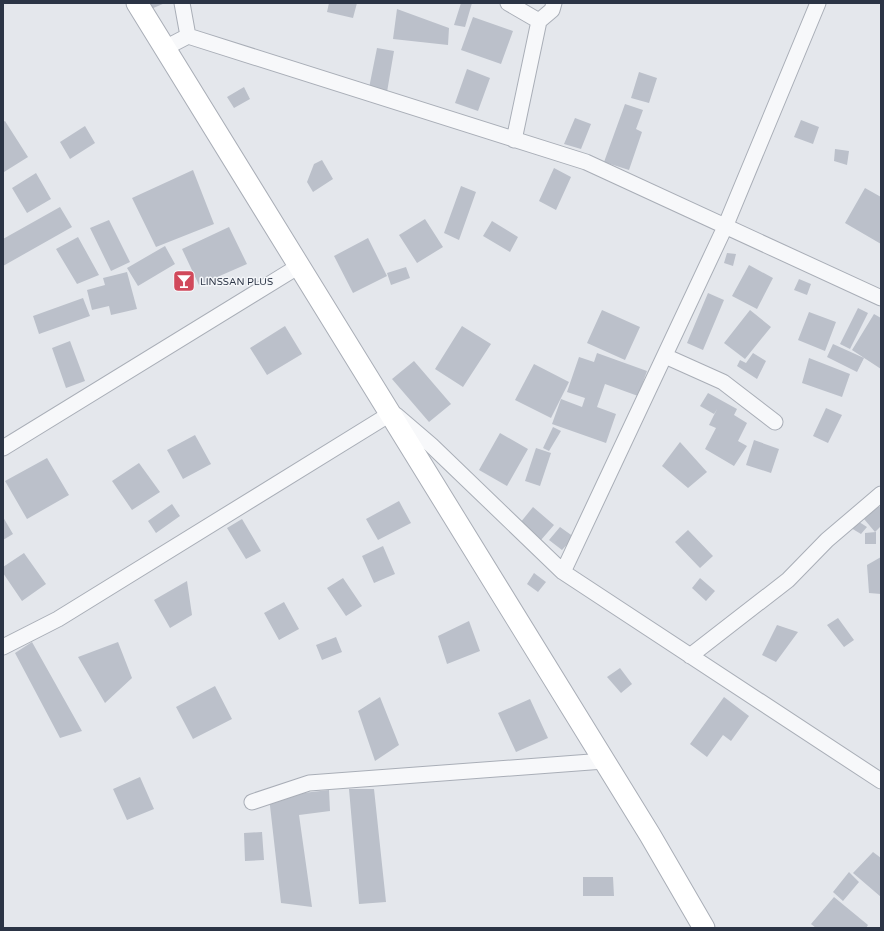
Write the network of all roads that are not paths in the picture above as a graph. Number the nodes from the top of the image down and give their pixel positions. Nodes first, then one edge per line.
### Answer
1 (137, 3) edge
2 (182, 3) edge
3 (508, 3) edge
4 (554, 3) edge
5 (818, 3) edge
6 (539, 21) junction
7 (188, 36) junction
8 (165, 48) junction
9 (514, 140) junction
10 (726, 227) junction
11 (299, 266) junction
12 (881, 298) edge
13 (665, 356) junction
14 (387, 409) junction
15 (775, 422) dead end
16 (3, 448) edge
17 (881, 494) edge
18 (563, 572) junction
19 (3, 648) edge
20 (690, 656) junction
21 (604, 761) junction
22 (881, 781) edge
23 (252, 802) dead end
24 (704, 928) edge

1 - 8 main road
2 - 7 street
3 - 6 street
4 - 6 street
5 - 10 street
6 - 9 street
7 - 8 street
7 - 9 street
8 - 11 main road
9 - 10 street
10 - 12 street
10 - 13 street
11 - 14 main road
11 - 16 street
13 - 15 street
13 - 18 street
14 - 18 street
14 - 19 street
14 - 21 main road
17 - 20 street
18 - 20 street
20 - 22 street
21 - 23 street
21 - 24 main road

